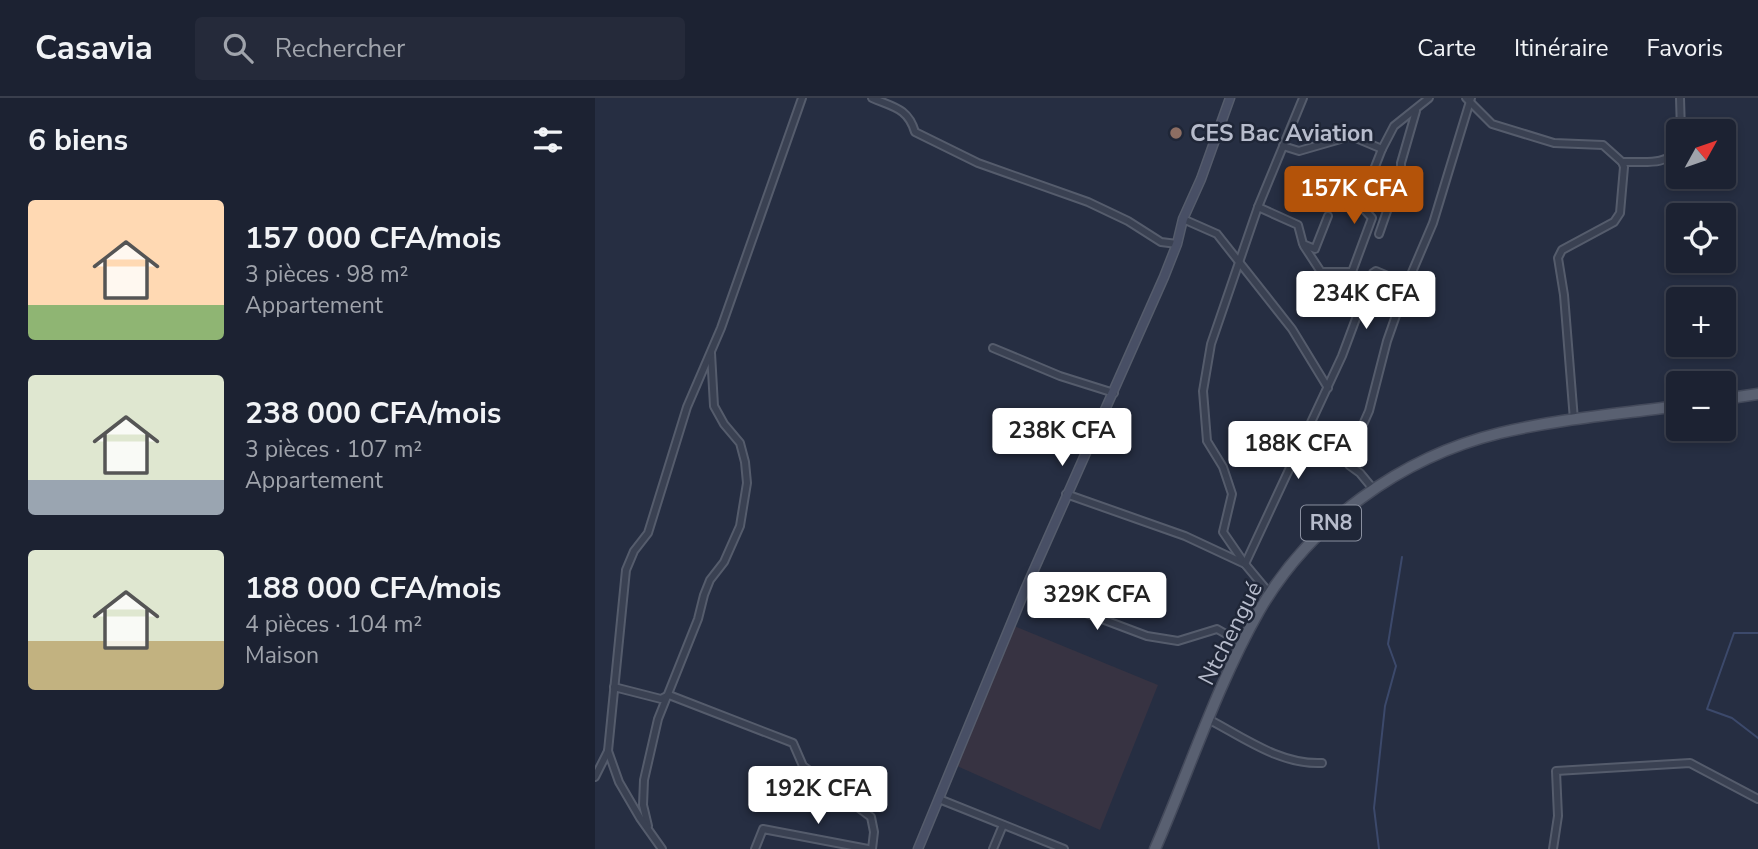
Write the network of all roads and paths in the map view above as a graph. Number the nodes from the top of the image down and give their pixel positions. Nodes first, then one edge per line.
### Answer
1 (802, 98) edge
2 (872, 98) edge
3 (1230, 98) edge
4 (1303, 98) edge
5 (1429, 98) edge
6 (1469, 98) edge
7 (1680, 98) edge
8 (1417, 109) junction
9 (1681, 119) edge
10 (1283, 146) junction
11 (1382, 149) junction
12 (1666, 160) edge
13 (1622, 162) junction
14 (1258, 207) junction
15 (1328, 216) dead end
16 (1183, 219) junction
17 (1379, 234) dead end
18 (1177, 244) junction
19 (1303, 244) junction
20 (1240, 263) junction
21 (1352, 272) junction
22 (1407, 284) junction
23 (1359, 310) junction
24 (993, 348) dead end
25 (711, 351) junction
26 (1328, 388) junction
27 (1114, 393) junction
28 (1758, 394) edge
29 (1736, 397) edge
30 (1666, 408) edge
31 (1574, 421) junction
32 (1374, 489) junction
33 (1066, 494) junction
34 (1245, 564) junction
35 (1025, 590) junction
36 (1270, 593) junction
37 (1242, 643) junction
38 (614, 687) junction
39 (669, 695) junction
40 (1210, 720) junction
41 (608, 751) junction
42 (1322, 762) dead end
43 (595, 777) edge
44 (939, 799) junction
45 (1758, 799) edge
46 (1003, 825) junction
47 (650, 832) junction
48 (1045, 841) junction
49 (662, 849) edge
50 (755, 849) edge
51 (870, 849) edge
52 (918, 849) edge
53 (993, 849) edge
54 (1042, 849) edge
55 (1064, 849) edge
56 (1155, 849) edge
57 (1553, 849) edge

1 - 25 street
2 - 18 street
3 - 16 street
4 - 10 street
5 - 8 street
6 - 13 street
6 - 22 street
7 - 9 street
8 - 11 street
8 - 17 street
10 - 11 street
10 - 14 street
11 - 21 street
12 - 13 street
13 - 31 street
14 - 19 street
14 - 20 street
15 - 19 street
16 - 18 street
16 - 20 street
18 - 27 street
19 - 21 street
20 - 26 street
20 - 34 street
21 - 23 street
22 - 23 street
22 - 32 street
23 - 26 street
24 - 27 street
25 - 38 street
25 - 39 street
26 - 34 street
27 - 33 street
28 - 29 main road
30 - 31 main road, Ntchengué / RN8
31 - 32 main road, Ntchengué / RN8
32 - 36 main road, Ntchengué / RN8
33 - 34 street
33 - 35 street
34 - 36 street
35 - 37 street
35 - 44 street
36 - 37 main road, Ntchengué / RN8
37 - 40 main road, Ntchengué / RN8
38 - 39 street
38 - 41 street
39 - 47 street
39 - 51 street
40 - 42 street
40 - 56 main road, Ntchengué / RN8
41 - 43 street
41 - 47 street
44 - 46 street
44 - 52 street
45 - 57 street
46 - 48 street
46 - 53 street
47 - 49 street
48 - 54 street
48 - 55 street
50 - 51 street

